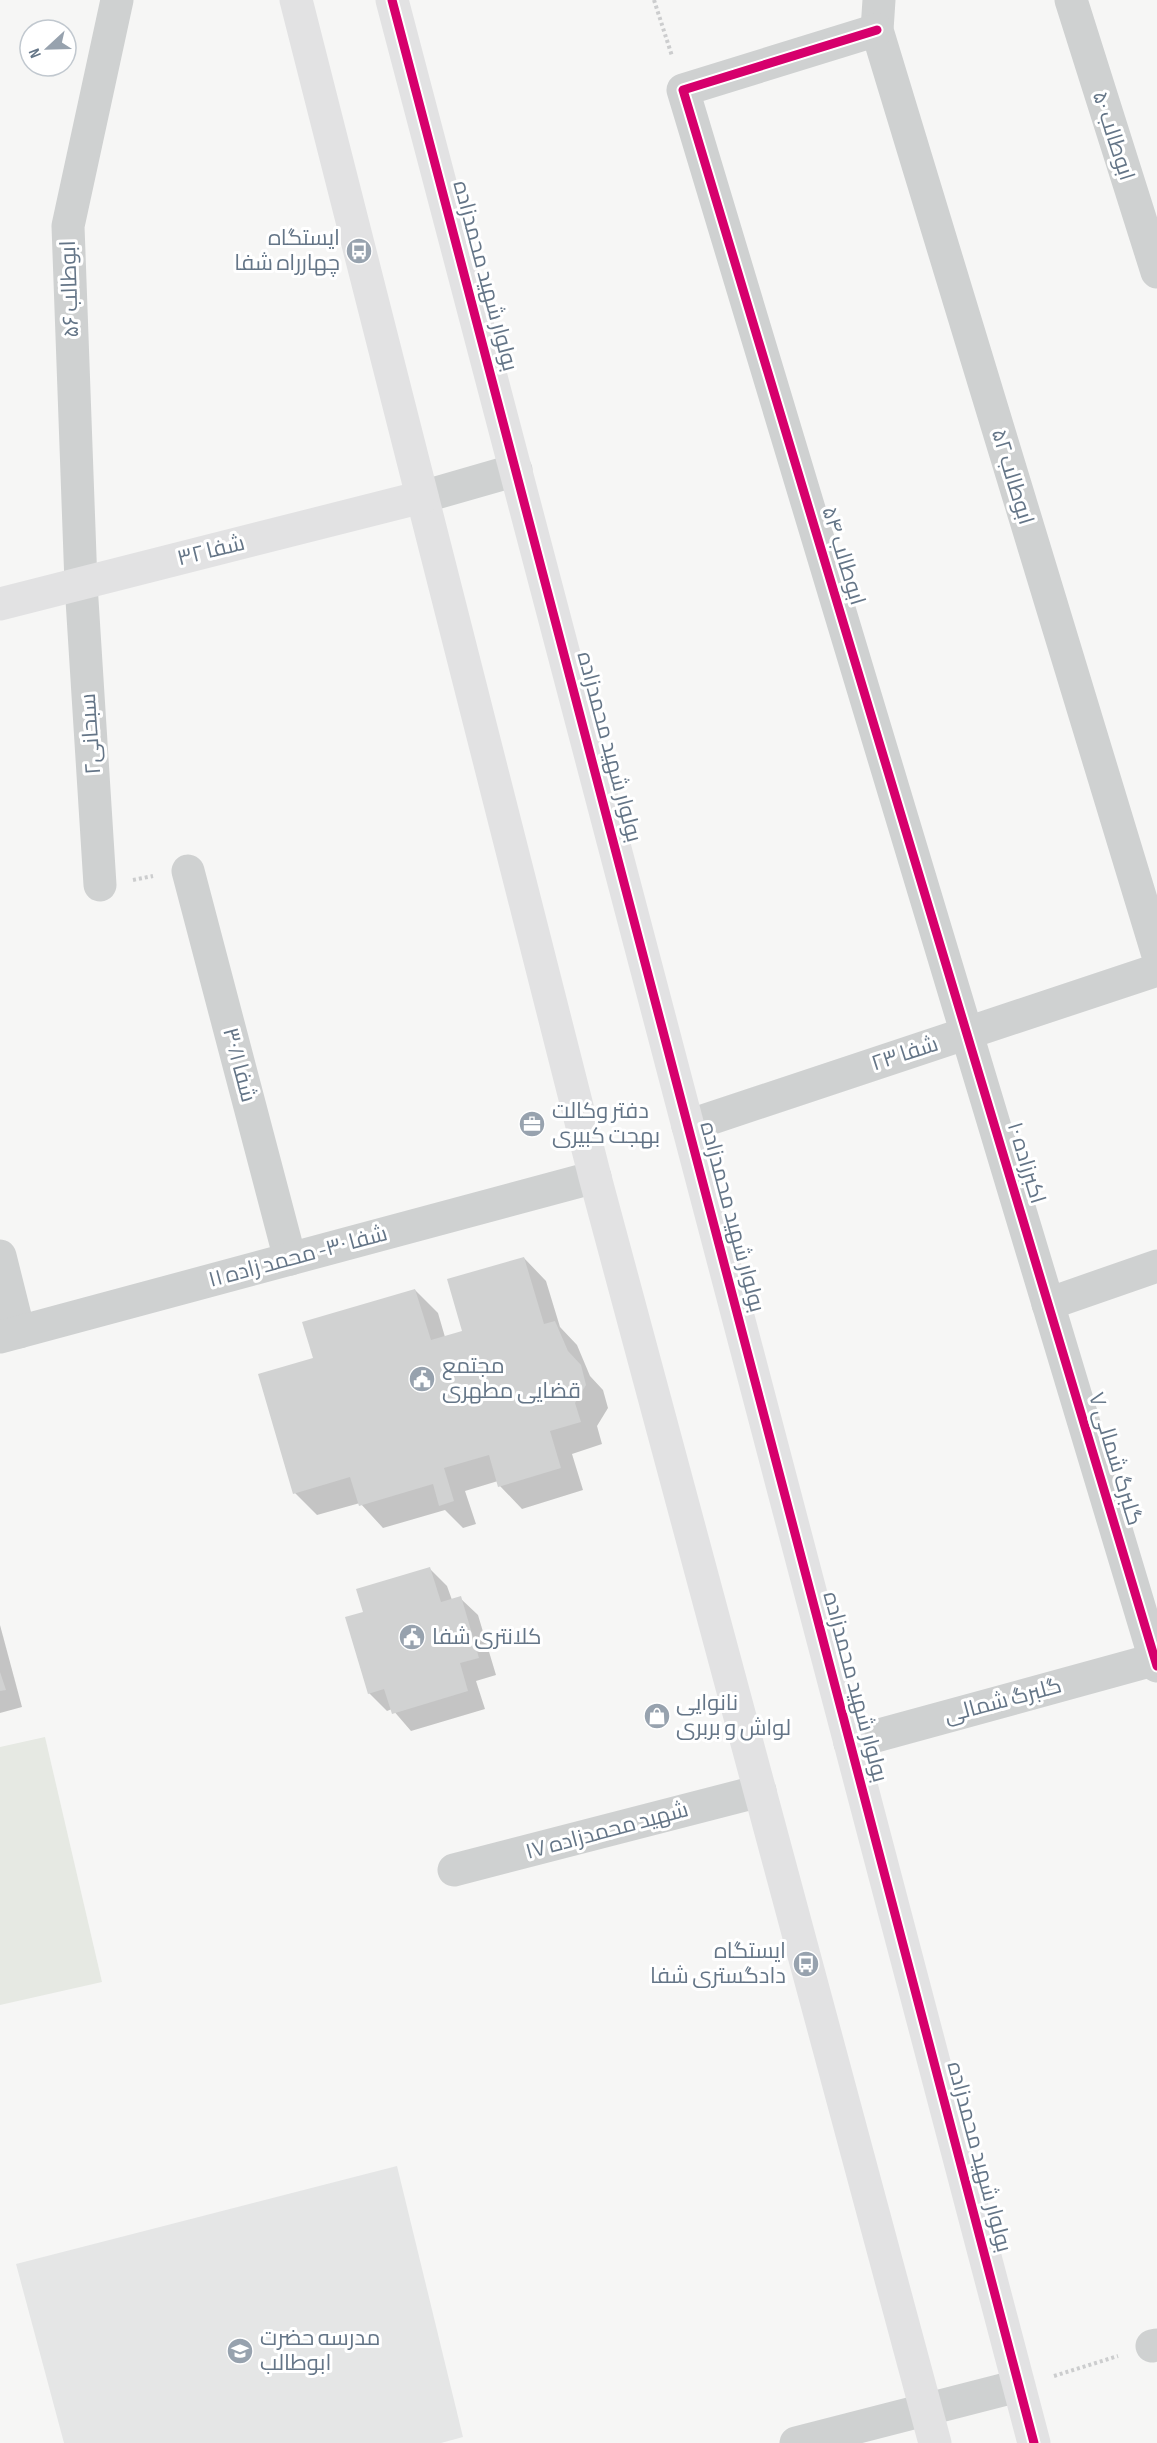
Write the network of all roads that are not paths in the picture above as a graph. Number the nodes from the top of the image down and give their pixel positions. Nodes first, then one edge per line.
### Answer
1 (117, 0) edge
2 (296, 0) edge
3 (392, 0) edge
4 (1071, 0) edge
5 (878, 15) edge
6 (1149, 222) edge
7 (1157, 272) edge
8 (516, 470) junction
9 (422, 497) junction
10 (81, 584) junction
11 (0, 604) edge
12 (188, 871) road end
13 (100, 885) road end
14 (1157, 952) edge
15 (1157, 970) edge
16 (967, 1033) junction
17 (688, 1126) junction
18 (595, 1177) junction
19 (0, 1256) edge
20 (290, 1259) junction
21 (1157, 1266) edge
22 (1048, 1304) junction
23 (10, 1335) edge
24 (1156, 1661) edge
25 (850, 1743) junction
26 (760, 1791) junction
27 (454, 1870) dead end
28 (1018, 2386) junction
29 (927, 2411) junction
30 (796, 2443) edge
31 (935, 2443) edge
32 (1034, 2443) edge

1 - 10 street, ابوطالب ۵۶
2 - 9 street
3 - 8 street, بولوار شهید محمدزاده
4 - 6 street, ابوطالب ۵۰
5 - 14 street, ابوطالب ۵۲
5 - 16 street, ابوطالب ۵۴
6 - 7 street, ابوطالب ۵۰
8 - 9 street
8 - 17 street, بولوار شهید محمدزاده
9 - 10 street, شفا ۳۲
9 - 18 street
10 - 11 street, شفا ۳۲
10 - 13 street, سبحانی۲
12 - 20 street, شفا ۳۰/۱
15 - 16 street, شفا ۲۳
16 - 17 street, شفا ۲۳
16 - 22 street, اکبرزاده ۱۰
17 - 25 street, بولوار شهید محمدزاده
18 - 20 street, شفا ۳۰- محمد زاده ۱۱
18 - 26 street
19 - 23 street
20 - 23 street, شفا ۳۰- محمد زاده ۱۱
21 - 22 street
22 - 24 street, گلبرگ شمالی ۷
24 - 25 street, گلبرگ شمالی
25 - 28 street, بولوار شهید محمدزاده
26 - 27 street, شهید محمدزاده ۱۷
26 - 29 street
28 - 29 street
28 - 32 street, بولوار شهید محمدزاده
29 - 30 street
29 - 31 street

